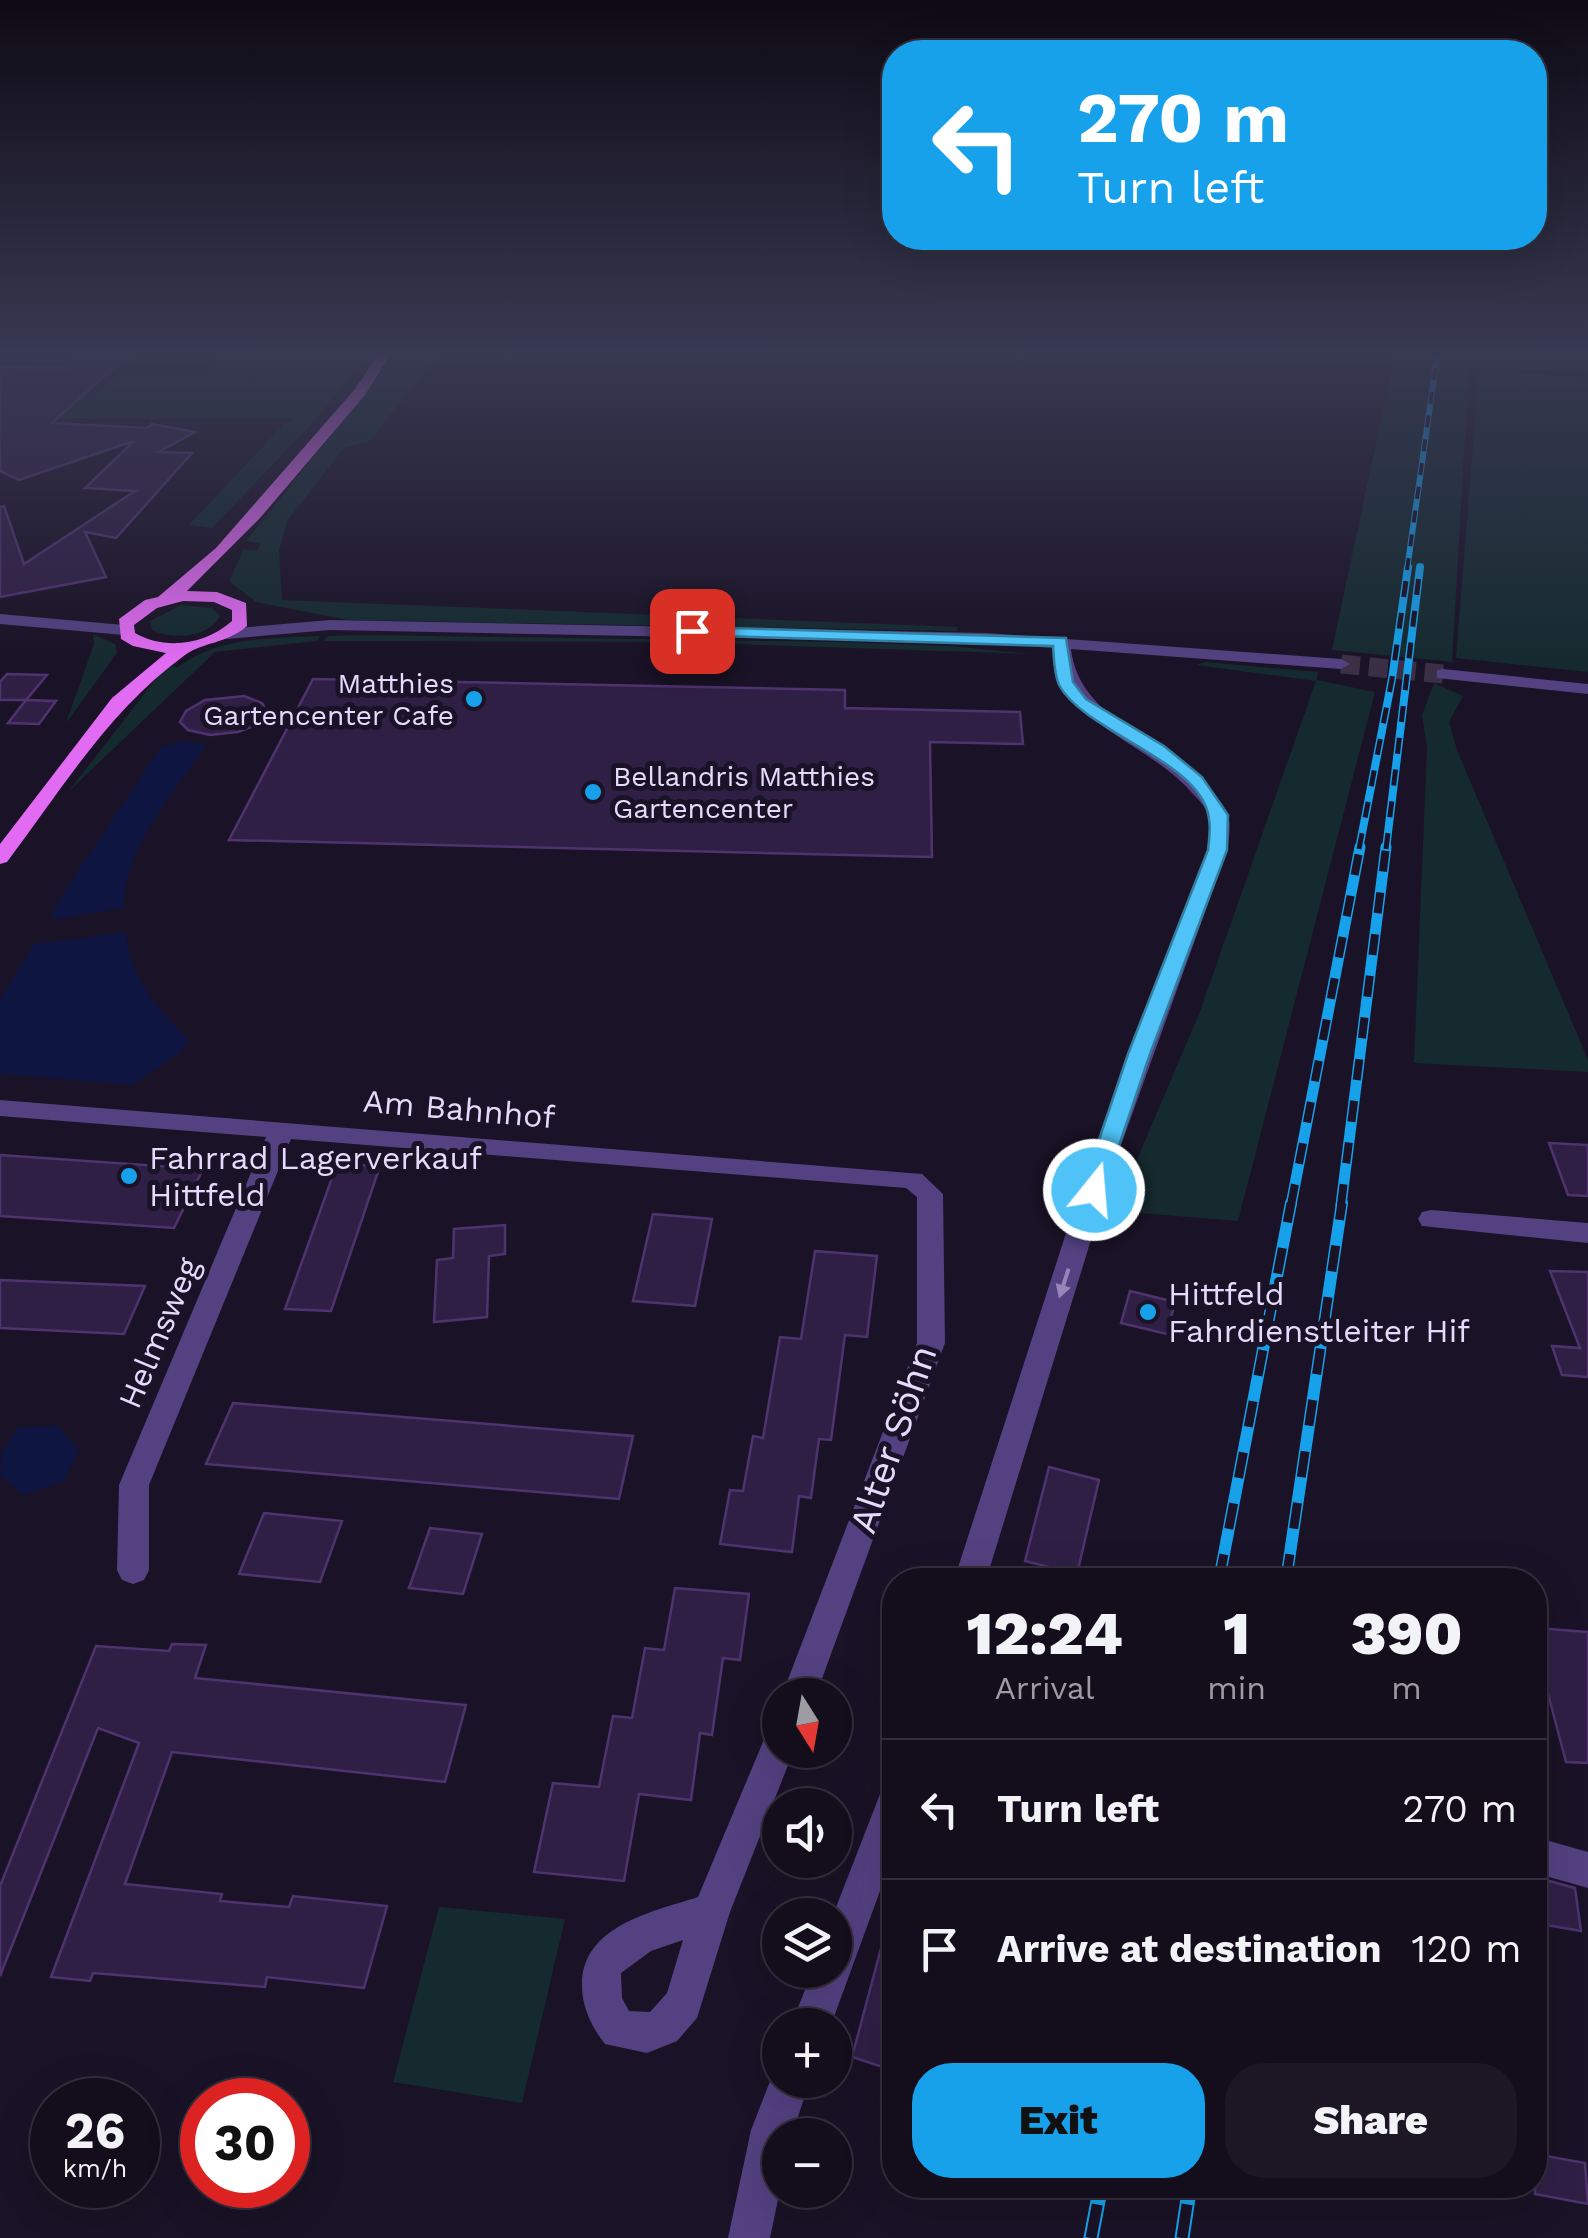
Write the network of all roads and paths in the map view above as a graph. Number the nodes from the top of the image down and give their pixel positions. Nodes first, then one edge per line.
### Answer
1 (307, 453) edge
2 (230, 542) junction
3 (217, 596) junction
4 (165, 600) junction
5 (139, 610) junction
6 (243, 615) junction
7 (0, 619) edge
8 (31, 620) junction
9 (330, 626) junction
10 (226, 634) junction
11 (132, 637) junction
12 (1060, 642) junction
13 (184, 646) junction
14 (1341, 664) tunnel mouth
15 (1443, 674) tunnel mouth
16 (1588, 689) edge
17 (118, 702) junction
18 (0, 858) edge
19 (0, 1108) edge
20 (282, 1130) junction
21 (913, 1180) joint
22 (1430, 1219) dead end
23 (1588, 1234) edge
24 (974, 1568) edge
25 (133, 1570) dead end
26 (805, 1678) edge
27 (769, 1768) edge
28 (882, 1836) edge
29 (1547, 1858) edge
30 (1588, 1870) edge
31 (711, 1912) dead end
32 (852, 1916) edge
33 (784, 2098) edge
34 (749, 2234) edge

1 - 2 main road
2 - 3 main road
2 - 4 main road
3 - 4 main road
3 - 6 main road
4 - 5 main road
5 - 8 street
5 - 11 main road
6 - 9 street
6 - 10 main road
7 - 8 street
8 - 11 street
9 - 10 street
9 - 12 street
10 - 13 main road
11 - 13 main road
11 - 17 main road
12 - 14 street
12 -> 24 street
13 - 17 main road
15 - 16 street
17 - 18 main road
19 - 20 street, Am Bahnhof
20 - 21 street, Am Bahnhof
20 - 25 street, Helmsweg
21 - 26 street, Alter Söhn
22 - 23 street
27 - 31 street
28 - 32 street
29 - 30 street
33 - 34 street

